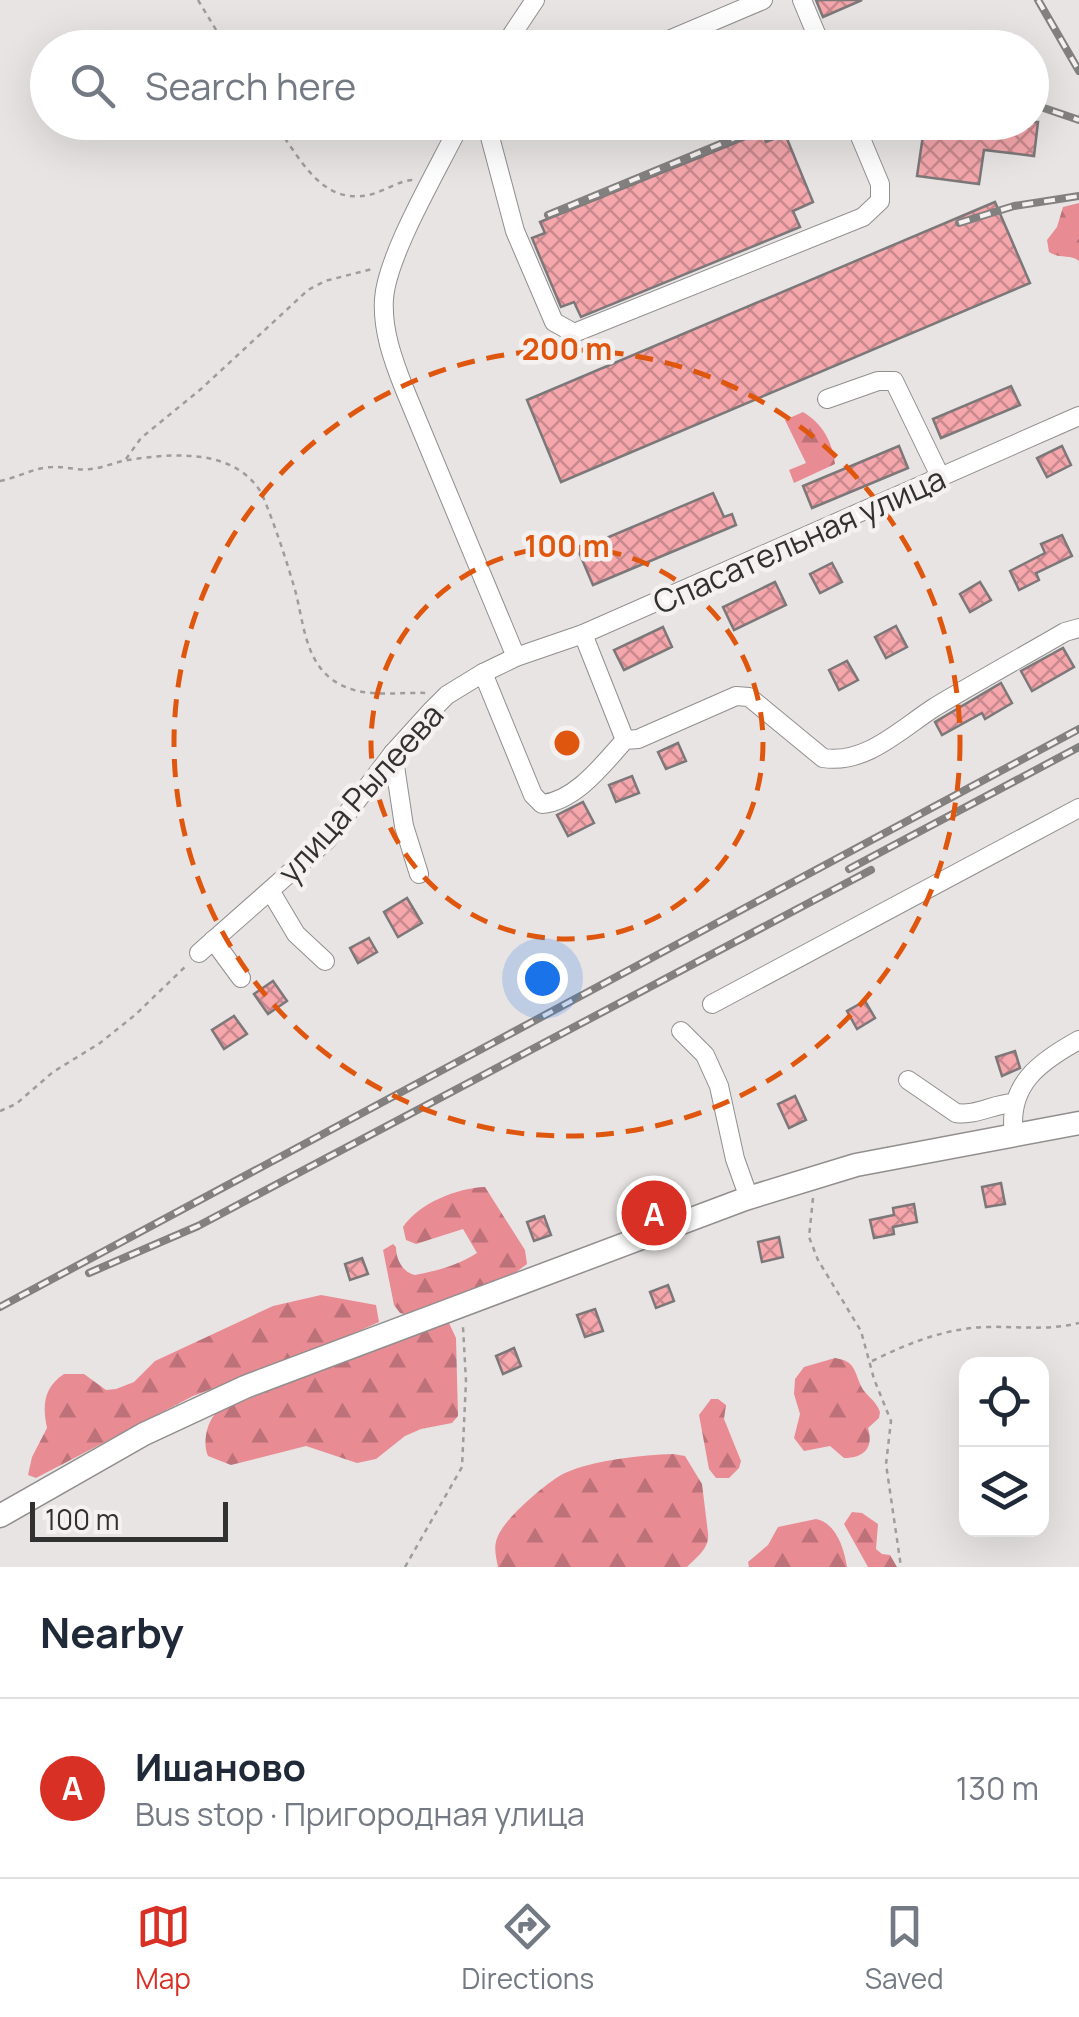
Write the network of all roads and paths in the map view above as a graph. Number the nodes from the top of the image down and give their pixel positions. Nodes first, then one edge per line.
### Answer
1 (198, 0) edge
2 (535, 0) edge
3 (763, 0) edge
4 (802, 0) edge
5 (216, 30) edge
6 (515, 30) edge
7 (692, 30) edge
8 (814, 30) edge
9 (286, 140) edge
10 (452, 140) edge
11 (491, 140) edge
12 (862, 140) edge
13 (433, 180) junction
14 (393, 265) junction
15 (827, 400) dead end
16 (1079, 416) edge
17 (125, 460) junction
18 (942, 478) junction
19 (0, 481) edge
20 (1079, 628) edge
21 (583, 634) junction
22 (516, 657) junction
23 (483, 673) junction
24 (447, 695) junction
25 (625, 740) junction
26 (394, 753) junction
27 (1079, 808) edge
28 (419, 874) dead end
29 (271, 892) junction
30 (206, 947) junction
31 (324, 960) dead end
32 (241, 978) dead end
33 (712, 1004) dead end
34 (681, 1031) dead end
35 (1079, 1040) edge
36 (908, 1080) dead end
37 (1013, 1103) junction
38 (0, 1111) edge
39 (1079, 1123) edge
40 (1014, 1134) junction
41 (811, 1176) junction
42 (749, 1198) junction
43 (460, 1306) junction
44 (1079, 1323) edge
45 (871, 1361) junction
46 (0, 1516) edge
47 (405, 1567) edge
48 (901, 1567) edge

1 - 5 path
2 - 6 street
3 - 7 street
4 - 8 street
9 - 13 path
10 - 13 street
11 - 12 street
13 - 14 street
14 - 17 path
14 - 22 street
15 - 18 street
16 - 18 street, Спасательная улица
17 - 19 path
17 - 24 path
18 - 21 street, Спасательная улица
20 - 25 street, улица Рылеева
21 - 22 street, Спасательная улица
21 - 25 street
22 - 23 street, Спасательная улица
23 - 24 street, улица Рылеева
23 - 25 street, улица Рылеева
24 - 26 street, улица Рылеева
26 - 28 street
26 - 29 street, улица Рылеева
27 - 33 street
29 - 30 street, улица Рылеева
29 - 31 street
30 - 32 street
30 - 38 path
34 - 42 street
35 - 37 street
36 - 37 street
37 - 40 street
39 - 40 main road
40 - 41 main road
41 - 42 main road
41 - 45 path
42 - 43 main road
43 - 46 main road
43 - 47 path
44 - 45 path
45 - 48 path

